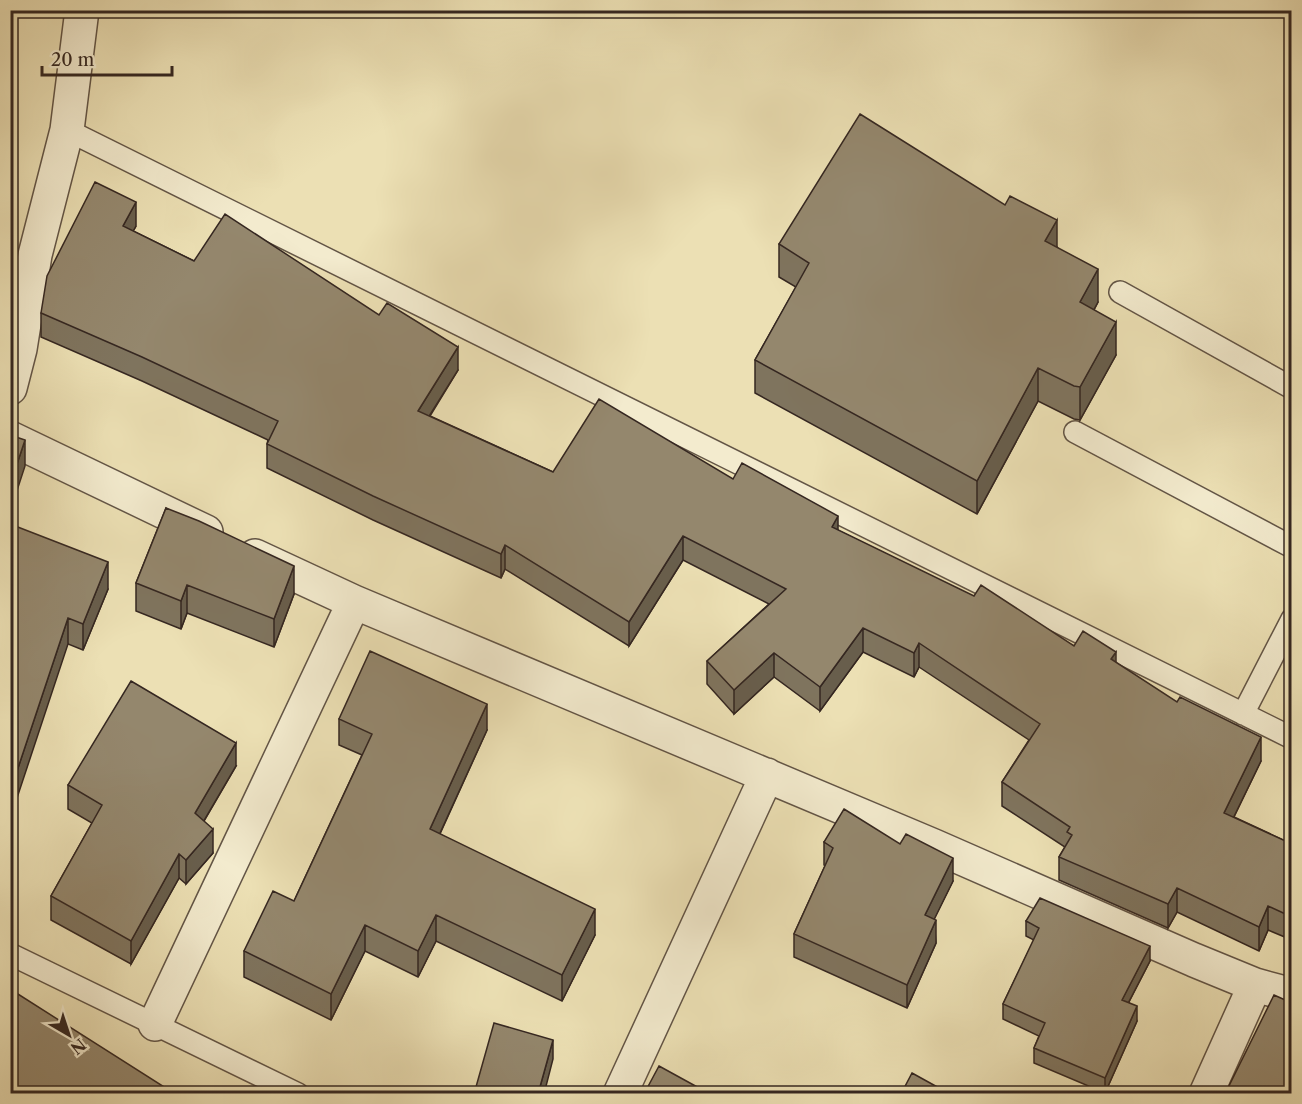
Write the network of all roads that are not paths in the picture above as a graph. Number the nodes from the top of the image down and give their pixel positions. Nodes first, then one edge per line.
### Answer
1 (82, 10) edge
2 (67, 130) junction
3 (1120, 292) dead end
4 (10, 388) edge
5 (1292, 388) edge
6 (1075, 432) dead end
7 (10, 438) edge
8 (1292, 548) edge
9 (354, 602) junction
10 (1292, 618) edge
11 (1243, 714) junction
12 (1292, 738) edge
13 (767, 775) junction
14 (10, 954) edge
15 (1255, 985) junction
16 (1292, 995) edge
17 (155, 1024) junction
18 (298, 1094) edge
19 (620, 1094) edge
20 (1206, 1094) edge

1 - 2 street
2 - 4 street
2 - 11 lane
3 - 5 lane
6 - 8 lane
7 - 9 street
9 - 13 street
9 - 17 street
10 - 11 lane
11 - 12 lane
13 - 15 street
13 - 19 street
14 - 17 lane
15 - 16 street
15 - 20 street
17 - 18 lane

